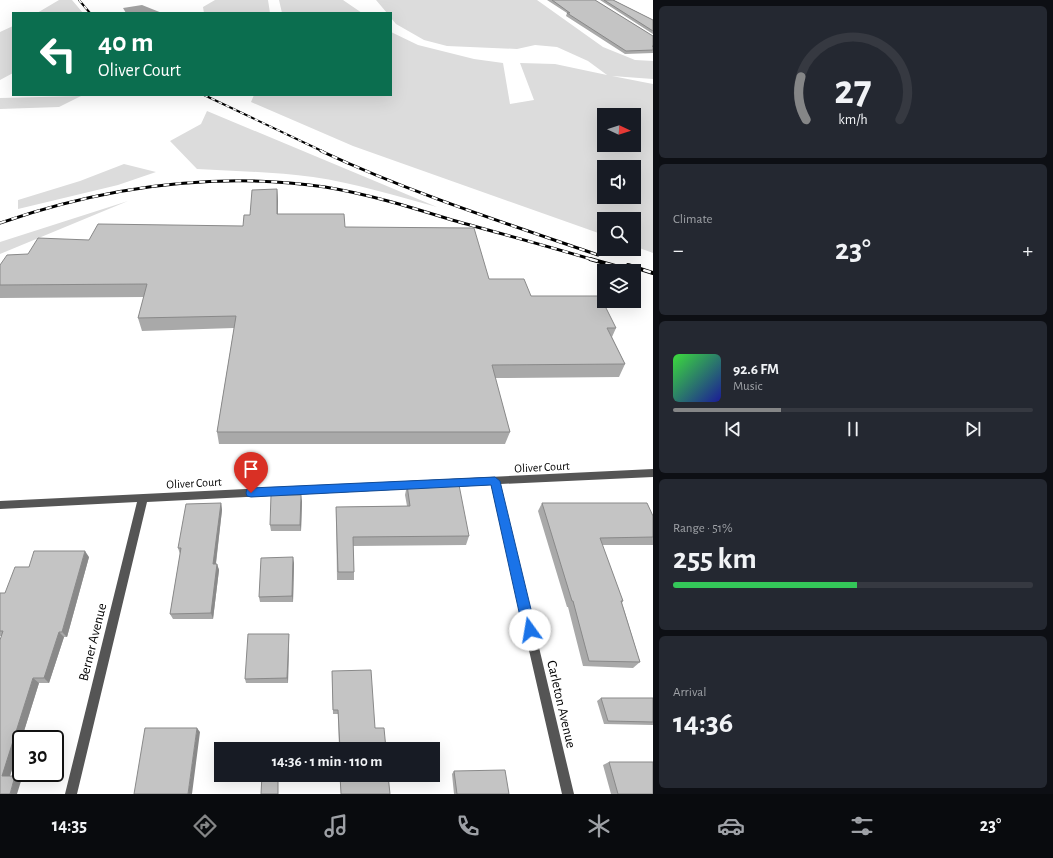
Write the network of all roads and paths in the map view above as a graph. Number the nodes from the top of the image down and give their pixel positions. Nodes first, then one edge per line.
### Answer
1 (653, 473) edge
2 (495, 481) junction
3 (143, 498) junction
4 (0, 505) edge
5 (71, 794) edge
6 (568, 794) edge

1 - 2 street, Oliver Court
2 - 3 street, Oliver Court
2 - 6 street, Carleton Avenue
3 - 4 street, Oliver Court
3 - 5 street, Berner Avenue

